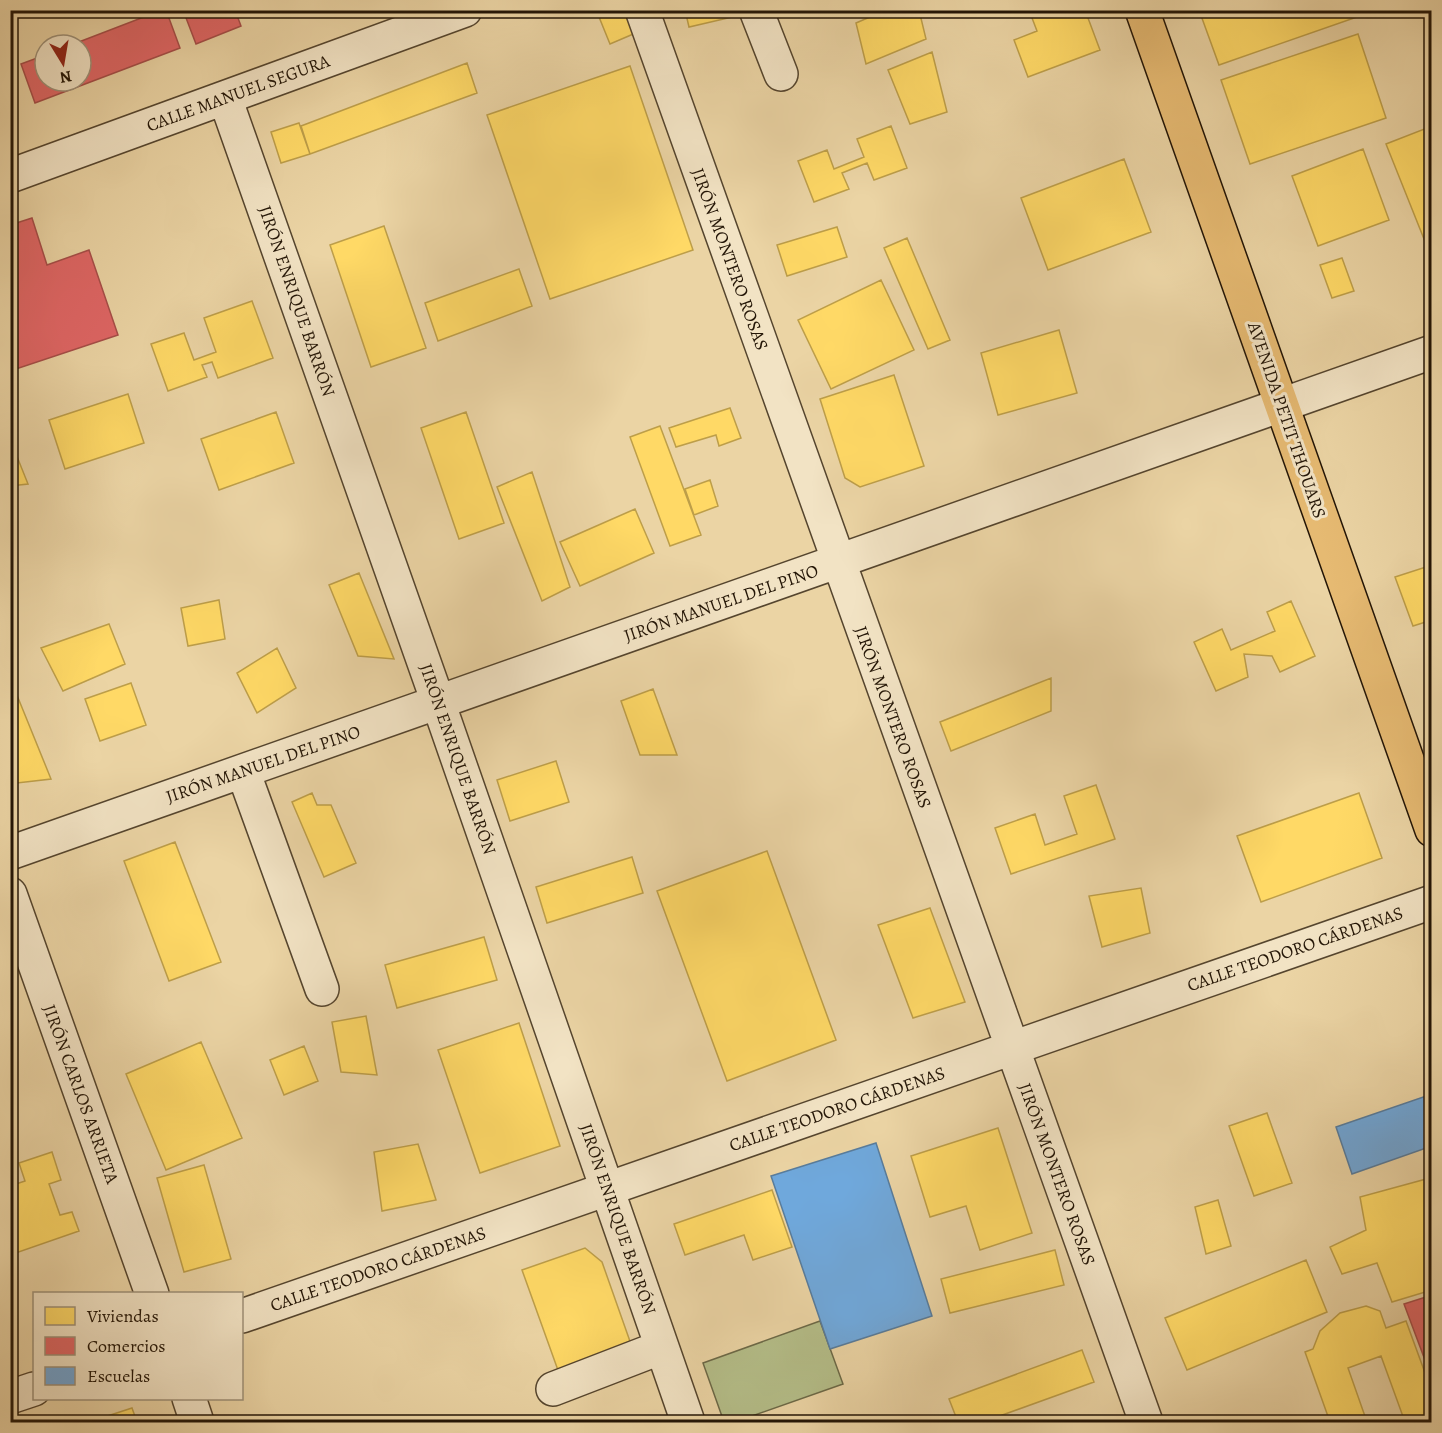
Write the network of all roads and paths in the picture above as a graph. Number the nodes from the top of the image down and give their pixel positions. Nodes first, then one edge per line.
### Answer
1 (465, 10) edge
2 (642, 10) edge
3 (756, 10) edge
4 (1142, 10) edge
5 (781, 74) dead end
6 (225, 98) junction
7 (10, 176) edge
8 (1431, 352) edge
9 (1281, 405) junction
10 (838, 561) junction
11 (438, 702) junction
12 (243, 771) junction
13 (1431, 830) edge
14 (10, 853) edge
15 (10, 894) edge
16 (1431, 902) edge
17 (322, 989) dead end
18 (1012, 1048) junction
19 (608, 1189) junction
20 (152, 1292) edge
21 (243, 1317) edge
22 (662, 1347) junction
23 (33, 1389) edge
24 (553, 1389) dead end
25 (10, 1397) edge
26 (190, 1400) edge
27 (197, 1422) edge
28 (688, 1422) edge
29 (1146, 1422) edge

1 - 6 street, CALLE MANUEL SEGURA
2 - 10 street, JIRÓN MONTERO ROSAS
3 - 5 street
4 - 9 main road, AVENIDA PETIT THOUARS
6 - 7 street, CALLE MANUEL SEGURA
6 - 11 street, JIRÓN ENRIQUE BARRÓN
8 - 9 street, JIRÓN MANUEL DEL PINO
9 - 10 street, JIRÓN MANUEL DEL PINO
9 - 13 main road, AVENIDA PETIT THOUARS
10 - 11 street, JIRÓN MANUEL DEL PINO
10 - 18 street, JIRÓN MONTERO ROSAS
11 - 12 street, JIRÓN MANUEL DEL PINO
11 - 19 street, JIRÓN ENRIQUE BARRÓN
12 - 14 street, JIRÓN MANUEL DEL PINO
12 - 17 street
15 - 20 street, JIRÓN CARLOS ARRIETA
16 - 18 street, CALLE TEODORO CÁRDENAS
18 - 19 street, CALLE TEODORO CÁRDENAS
18 - 29 street, JIRÓN MONTERO ROSAS
19 - 21 street, CALLE TEODORO CÁRDENAS
19 - 22 street, JIRÓN ENRIQUE BARRÓN
22 - 24 street
22 - 28 street, JIRÓN ENRIQUE BARRÓN
23 - 25 street
26 - 27 street

